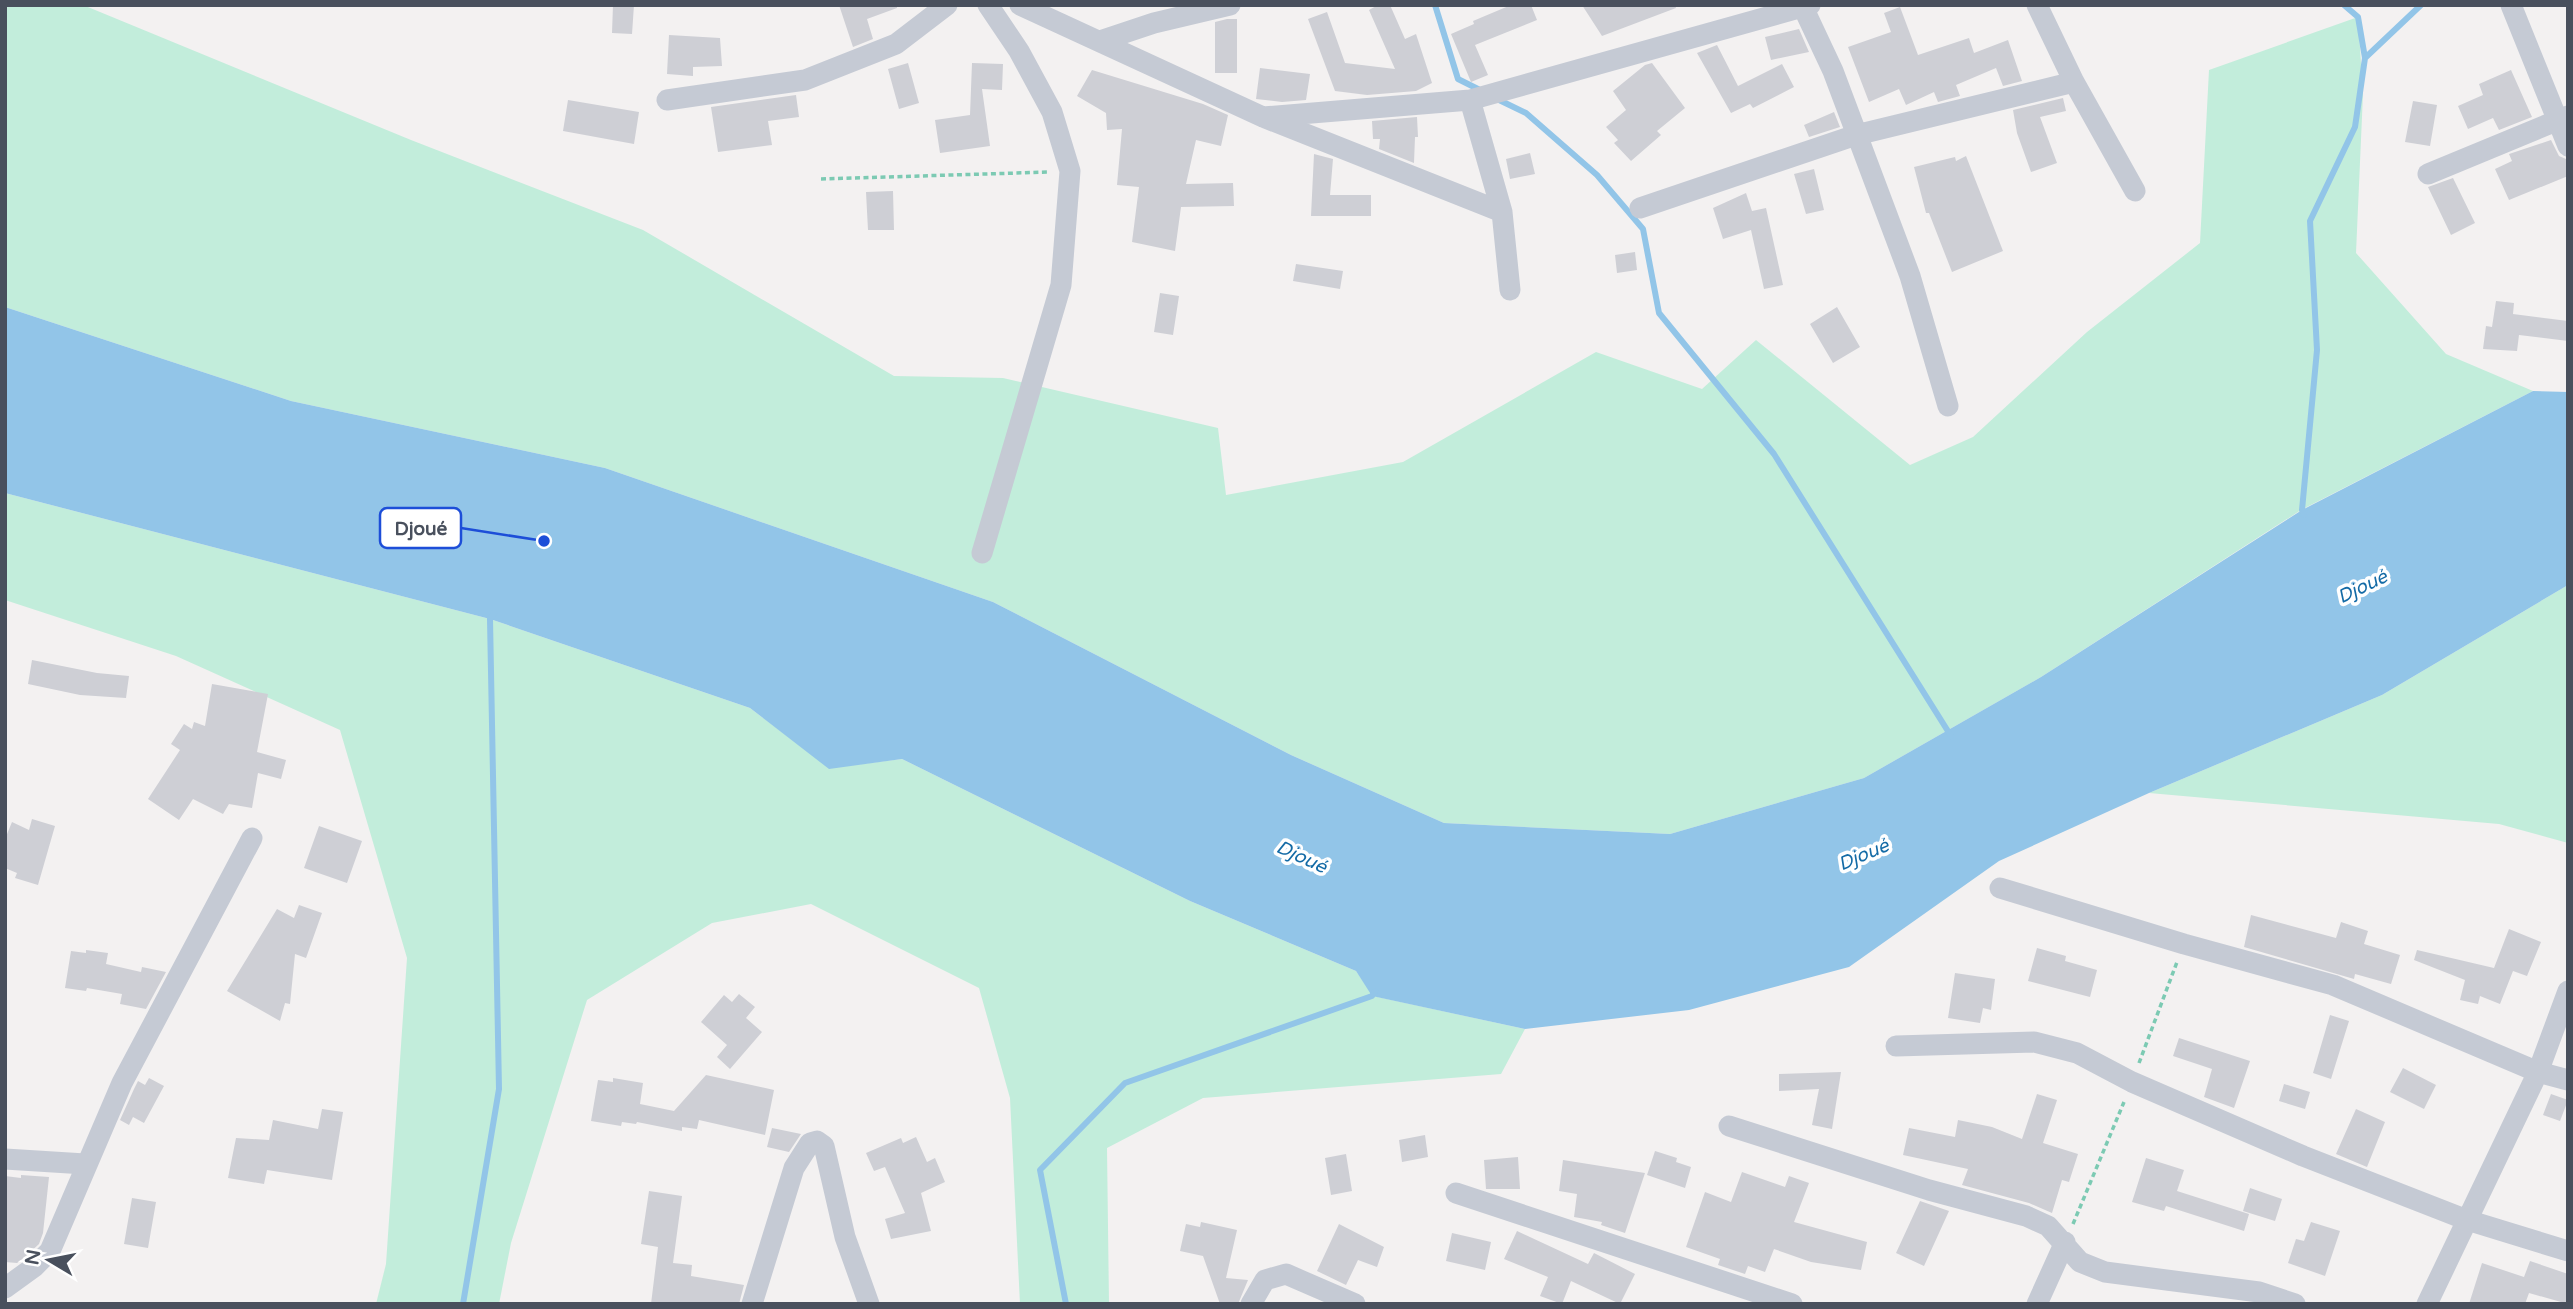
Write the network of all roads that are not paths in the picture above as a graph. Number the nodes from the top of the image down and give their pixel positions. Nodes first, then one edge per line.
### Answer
1 (947, 5) edge
2 (988, 5) edge
3 (1020, 5) edge
4 (1230, 5) edge
5 (2037, 5) edge
6 (2511, 5) edge
7 (1805, 6) edge
8 (1153, 14) edge
9 (1100, 41) junction
10 (2074, 82) junction
11 (667, 100) dead end
12 (1470, 100) junction
13 (1263, 117) junction
14 (2563, 119) edge
15 (1856, 135) junction
16 (2568, 146) edge
17 (2428, 174) dead end
18 (2135, 191) dead end
19 (1640, 208) dead end
20 (1502, 212) junction
21 (1510, 290) dead end
22 (1948, 406) dead end
23 (982, 553) dead end
24 (252, 838) dead end
25 (2000, 888) dead end
26 (2568, 990) edge
27 (1896, 1046) dead end
28 (2538, 1072) junction
29 (2568, 1080) edge
30 (1730, 1126) dead end
31 (5, 1159) edge
32 (85, 1164) junction
33 (1456, 1193) dead end
34 (2467, 1220) junction
35 (2065, 1242) junction
36 (2568, 1251) edge
37 (5, 1288) edge
38 (752, 1304) edge
39 (869, 1304) edge
40 (1251, 1304) edge
41 (1355, 1304) edge
42 (1792, 1304) edge
43 (2037, 1304) edge
44 (2295, 1304) edge
45 (2427, 1304) edge

1 - 11 street
2 - 23 street
3 - 9 street
4 - 8 street
5 - 10 street
6 - 14 street
7 - 12 street
7 - 15 street
8 - 9 street
9 - 13 street
10 - 15 street
10 - 18 street
12 - 13 street
12 - 20 street
13 - 20 street
14 - 16 street
14 - 17 street
15 - 19 street
15 - 22 street
20 - 21 street
24 - 32 street
25 - 28 street
26 - 28 street
27 - 34 street
28 - 29 street
28 - 34 street
30 - 35 street
31 - 32 street
32 - 37 street
33 - 42 street
34 - 36 street
34 - 45 street
35 - 43 street
35 - 44 street
38 - 39 street
40 - 41 street

